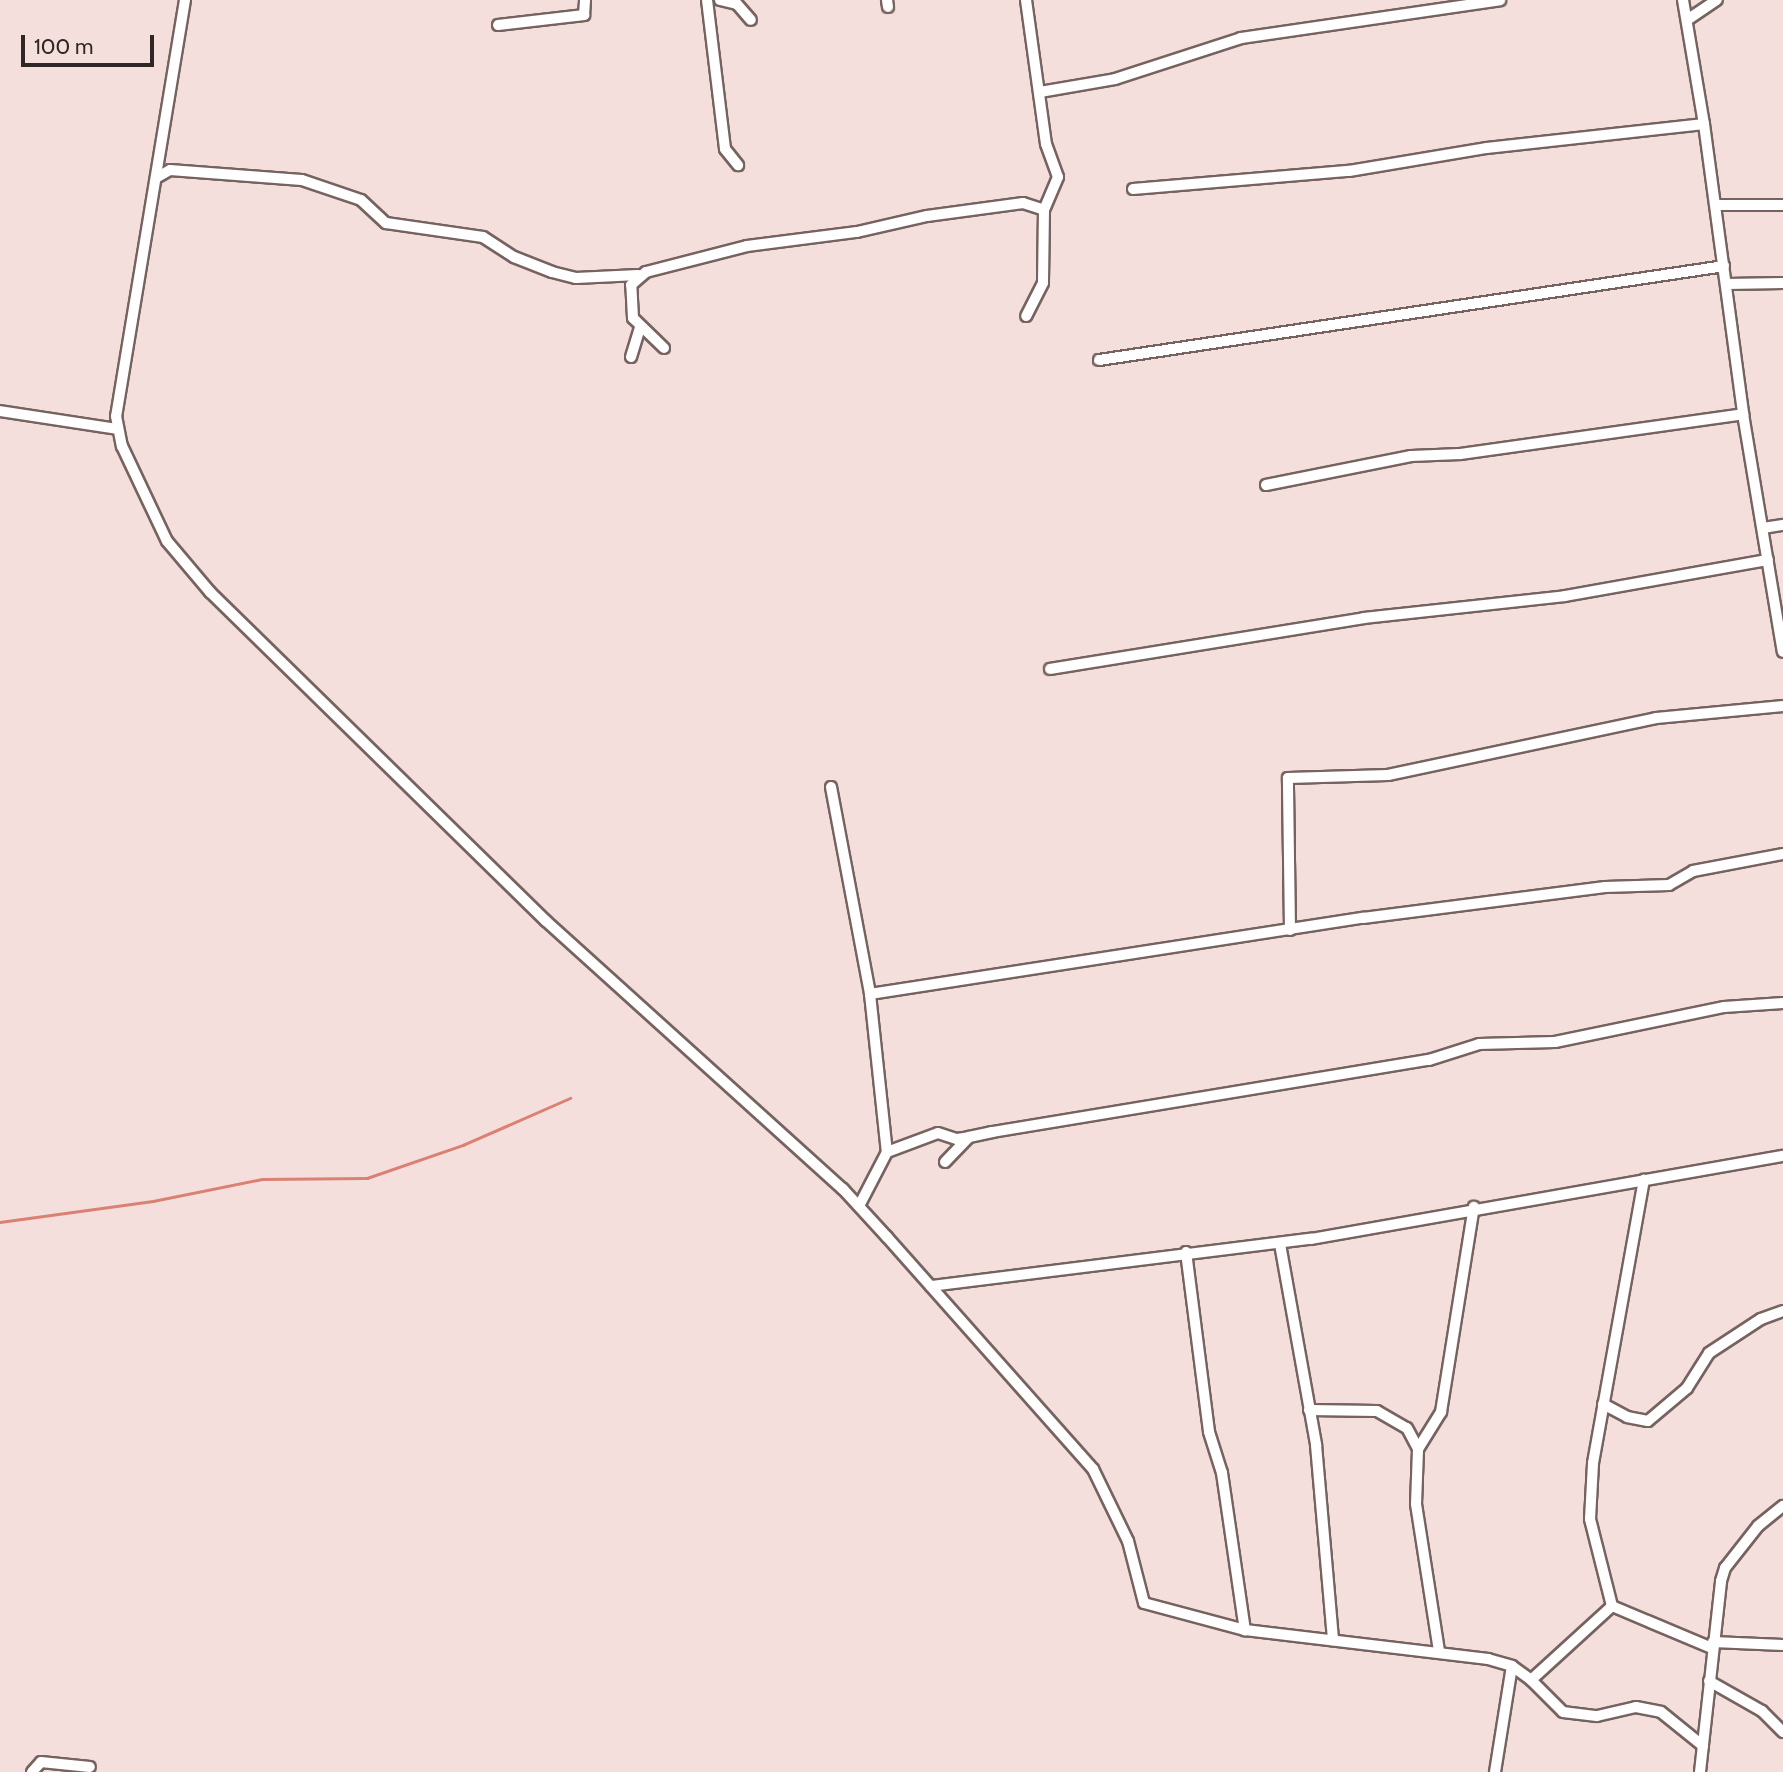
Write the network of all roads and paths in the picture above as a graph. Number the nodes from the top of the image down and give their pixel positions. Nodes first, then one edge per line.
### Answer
1 (185, 0) edge
2 (585, 0) edge
3 (707, 0) edge
4 (720, 0) edge
5 (1026, 0) edge
6 (1500, 0) edge
7 (1683, 0) edge
8 (1717, 0) edge
9 (751, 20) dead end
10 (1686, 20) junction
11 (498, 25) dead end
12 (1040, 92) junction
13 (1704, 124) junction
14 (738, 165) dead end
15 (156, 179) junction
16 (1133, 189) dead end
17 (1716, 205) junction
18 (1783, 205) edge
19 (1044, 210) junction
20 (1724, 266) junction
21 (638, 275) junction
22 (1727, 284) junction
23 (1783, 284) edge
24 (1026, 316) dead end
25 (640, 328) junction
26 (664, 348) dead end
27 (631, 357) dead end
28 (1099, 360) dead end
29 (0, 411) edge
30 (1743, 414) junction
31 (117, 429) junction
32 (1266, 485) dead end
33 (1783, 525) edge
34 (1763, 528) junction
35 (1768, 561) junction
36 (1783, 652) edge
37 (1050, 669) dead end
38 (1783, 706) edge
39 (831, 787) dead end
40 (1783, 854) edge
41 (1290, 930) junction
42 (870, 994) junction
43 (1783, 1003) edge
44 (969, 1137) junction
45 (887, 1152) junction
46 (1783, 1156) edge
47 (945, 1162) dead end
48 (1644, 1180) junction
49 (859, 1206) junction
50 (1474, 1208) junction
51 (1280, 1244) junction
52 (1186, 1252) junction
53 (931, 1286) junction
54 (1783, 1311) edge
55 (1603, 1404) junction
56 (1309, 1410) junction
57 (1418, 1449) junction
58 (1783, 1506) edge
59 (1612, 1606) junction
60 (1245, 1630) junction
61 (1333, 1640) junction
62 (1713, 1645) junction
63 (1783, 1645) edge
64 (1439, 1651) junction
65 (1512, 1666) junction
66 (1531, 1680) junction
67 (1709, 1681) junction
68 (1783, 1732) edge
69 (1703, 1746) junction
70 (90, 1767) dead end
71 (32, 1772) edge
72 (1495, 1772) edge
73 (1700, 1772) edge

1 - 15 street
2 - 11 street
3 - 14 street
4 - 9 street
5 - 12 street
6 - 12 street
7 - 10 street
8 - 10 street
10 - 13 street
12 - 19 street
13 - 16 street
13 - 17 street
15 - 21 street
15 - 31 street
17 - 18 street
17 - 20 street
19 - 21 street
19 - 24 street
20 - 22 street
20 - 28 street
21 - 25 street
22 - 23 street
22 - 30 street
25 - 26 street
25 - 27 street
29 - 31 street
30 - 32 street
30 - 34 street
31 - 49 street
33 - 34 street
34 - 35 street
35 - 36 street
35 - 37 street
38 - 41 street
39 - 42 street
40 - 41 street
41 - 42 street
42 - 45 street
43 - 44 street
44 - 45 street
44 - 47 street
45 - 49 street
46 - 48 street
48 - 50 street
48 - 55 street
49 - 53 street
50 - 51 street
50 - 57 street
51 - 52 street
51 - 56 street
52 - 53 street
52 - 60 street
53 - 60 street
54 - 55 street
55 - 59 street
56 - 57 street
56 - 61 street
57 - 64 street
58 - 62 street
59 - 62 street
59 - 66 street
60 - 61 street
61 - 64 street
62 - 63 street
62 - 67 street
64 - 65 street
65 - 66 street
65 - 72 street
66 - 69 street
67 - 68 street
67 - 69 street
69 - 73 street
70 - 71 street

